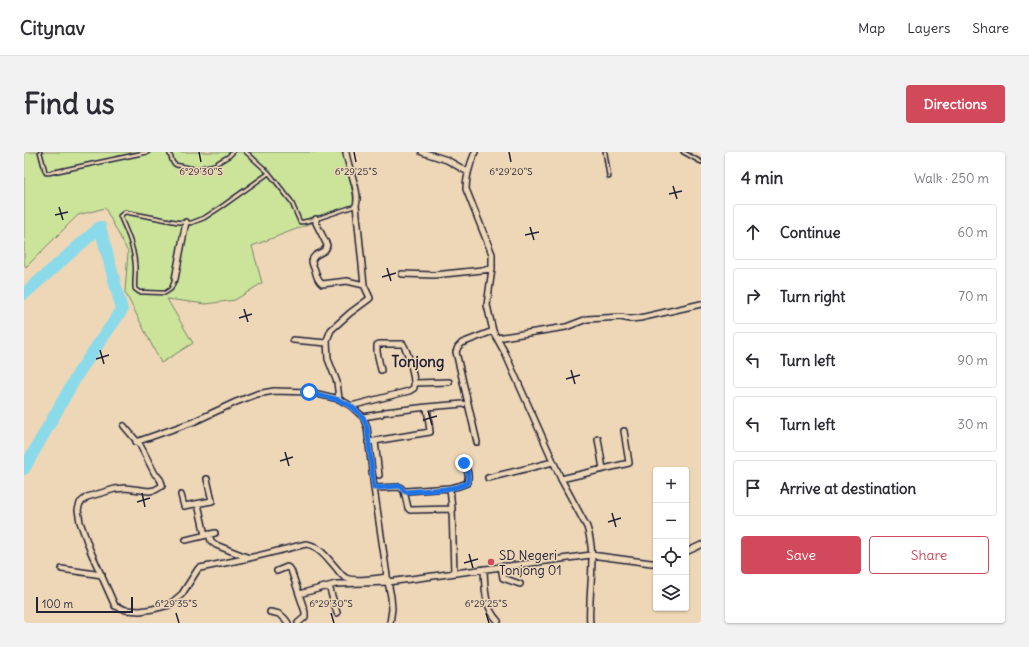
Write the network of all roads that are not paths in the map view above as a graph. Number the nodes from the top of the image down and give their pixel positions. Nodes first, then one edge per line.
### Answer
1 (40, 152) edge
2 (148, 152) edge
3 (169, 152) edge
4 (233, 152) edge
5 (246, 152) edge
6 (346, 152) edge
7 (422, 152) edge
8 (475, 152) edge
9 (605, 152) edge
10 (683, 152) edge
11 (701, 162) edge
12 (468, 172) junction
13 (269, 173) junction
14 (609, 177) dead end
15 (356, 205) junction
16 (316, 219) junction
17 (186, 222) junction
18 (492, 269) junction
19 (402, 274) dead end
20 (175, 279) joint
21 (364, 285) junction
22 (701, 304) edge
23 (493, 331) junction
24 (497, 338) junction
25 (293, 340) dead end
26 (327, 343) junction
27 (381, 370) dead end
28 (449, 382) dead end
29 (415, 383) junction
30 (339, 400) junction
31 (463, 404) dead end
32 (351, 406) junction
33 (427, 407) junction
34 (363, 417) junction
35 (124, 426) dead end
36 (624, 431) dead end
37 (598, 439) dead end
38 (375, 441) junction
39 (136, 442) junction
40 (368, 442) junction
41 (477, 442) dead end
42 (553, 462) junction
43 (464, 463) dead end
44 (603, 469) junction
45 (379, 475) dead end
46 (488, 478) dead end
47 (207, 479) dead end
48 (561, 479) junction
49 (374, 488) junction
50 (450, 488) junction
51 (404, 491) junction
52 (181, 495) dead end
53 (198, 504) junction
54 (452, 509) junction
55 (210, 534) junction
56 (186, 540) dead end
57 (701, 545) edge
58 (689, 551) edge
59 (591, 555) junction
60 (250, 558) junction
61 (653, 563) edge
62 (501, 566) junction
63 (484, 569) junction
64 (62, 570) dead end
65 (277, 571) dead end
66 (454, 573) junction
67 (102, 575) junction
68 (388, 579) junction
69 (520, 584) dead end
70 (329, 586) junction
71 (299, 594) junction
72 (270, 612) dead end
73 (337, 613) dead end
74 (498, 621) dead end
75 (288, 623) edge
76 (298, 623) edge
77 (390, 623) edge
78 (590, 623) edge

1 - 2 lane
3 - 4 lane
5 - 13 lane
6 - 15 street
7 - 12 street
8 - 12 street
9 - 14 lane
10 - 11 lane
12 - 18 street
13 - 16 lane
13 - 17 lane
15 - 16 lane
15 - 21 street
16 - 21 street
17 - 20 street
17 - 20 lane
18 - 19 street
18 - 23 street
21 - 26 street
22 - 24 street
23 - 24 street
23 - 41 street
24 - 42 street
25 - 26 street
26 - 30 street
27 - 29 street
28 - 29 street
29 - 32 street
30 - 32 street
30 - 39 street
31 - 33 street
32 - 34 street
33 - 34 street
33 - 38 street
34 - 40 street
35 - 39 street
36 - 44 street
37 - 44 street
38 - 40 street
38 - 45 street
39 - 67 street
40 - 49 street
42 - 46 street
42 - 48 street
43 - 50 street
44 - 48 street
47 - 53 street
48 - 59 street
49 - 51 street
49 - 68 street
50 - 51 street
50 - 54 street
51 - 54 street
52 - 53 street
53 - 55 street
54 - 66 street
55 - 56 street
55 - 60 street
57 - 58 street
59 - 61 street
59 - 62 street
59 - 78 street
60 - 67 street
60 - 68 street
62 - 63 street
62 - 69 street
63 - 66 street
63 - 74 street
64 - 67 street
65 - 71 street
66 - 68 street
68 - 70 street
68 - 77 street
70 - 71 street
70 - 73 street
71 - 76 street
72 - 75 street

